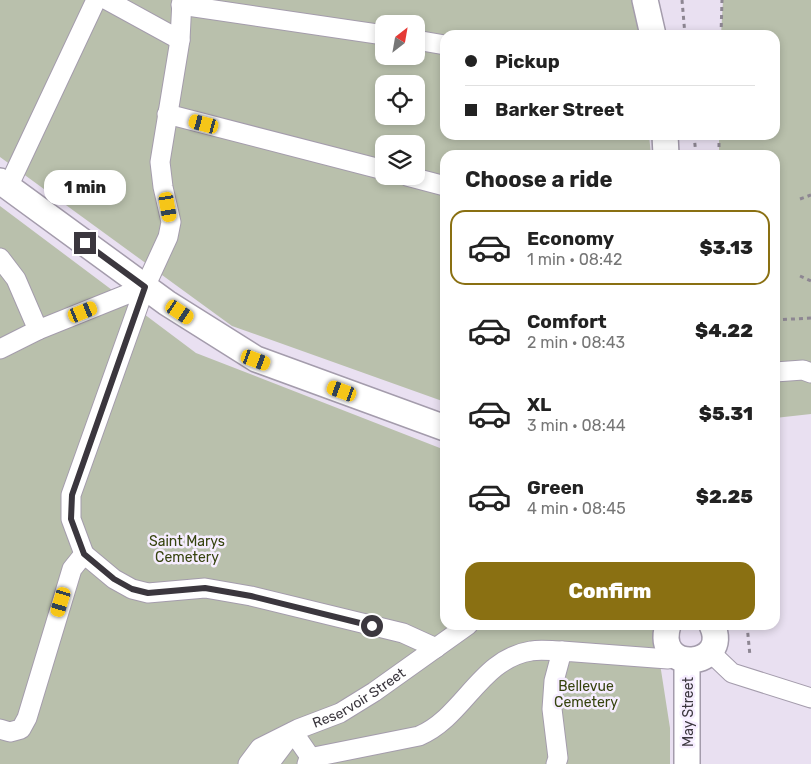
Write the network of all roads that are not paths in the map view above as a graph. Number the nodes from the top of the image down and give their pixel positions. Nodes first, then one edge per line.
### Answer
1 (96, 0) edge
2 (107, 0) edge
3 (645, 0) edge
4 (181, 3) edge
5 (652, 30) edge
6 (375, 34) edge
7 (180, 40) junction
8 (425, 42) edge
9 (440, 44) edge
10 (167, 114) junction
11 (375, 168) edge
12 (425, 181) edge
13 (4, 184) edge
14 (440, 185) edge
15 (0, 258) edge
16 (145, 287) junction
17 (38, 330) junction
18 (0, 349) edge
19 (780, 372) edge
20 (811, 373) edge
21 (440, 426) edge
22 (84, 554) junction
23 (461, 630) edge
24 (667, 630) edge
25 (713, 630) edge
26 (436, 648) junction
27 (562, 651) junction
28 (710, 652) junction
29 (680, 657) junction
30 (811, 698) edge
31 (0, 729) edge
32 (293, 732) junction
33 (310, 762) edge
34 (248, 764) edge
35 (269, 764) edge
36 (556, 764) edge
37 (687, 764) edge

1 - 13 street
2 - 7 street
3 - 5 main road
4 - 6 street
4 - 7 street
7 - 10 street
8 - 9 street
10 - 11 street
10 - 16 street
12 - 14 street
13 - 16 main road
15 - 17 street
16 - 17 street
16 - 21 main road
16 - 22 street
17 - 18 street
19 - 20 street
22 - 26 street
22 - 31 street
23 - 26 street, Reservoir Street
24 - 29 main road, May Street
25 - 28 main road
26 - 32 street, Reservoir Street
27 - 29 street
27 - 33 street
27 - 36 street
28 - 29 main road
28 - 30 street
29 - 37 main road, May Street
32 - 33 street
32 - 34 street, Reservoir Street
32 - 35 street

